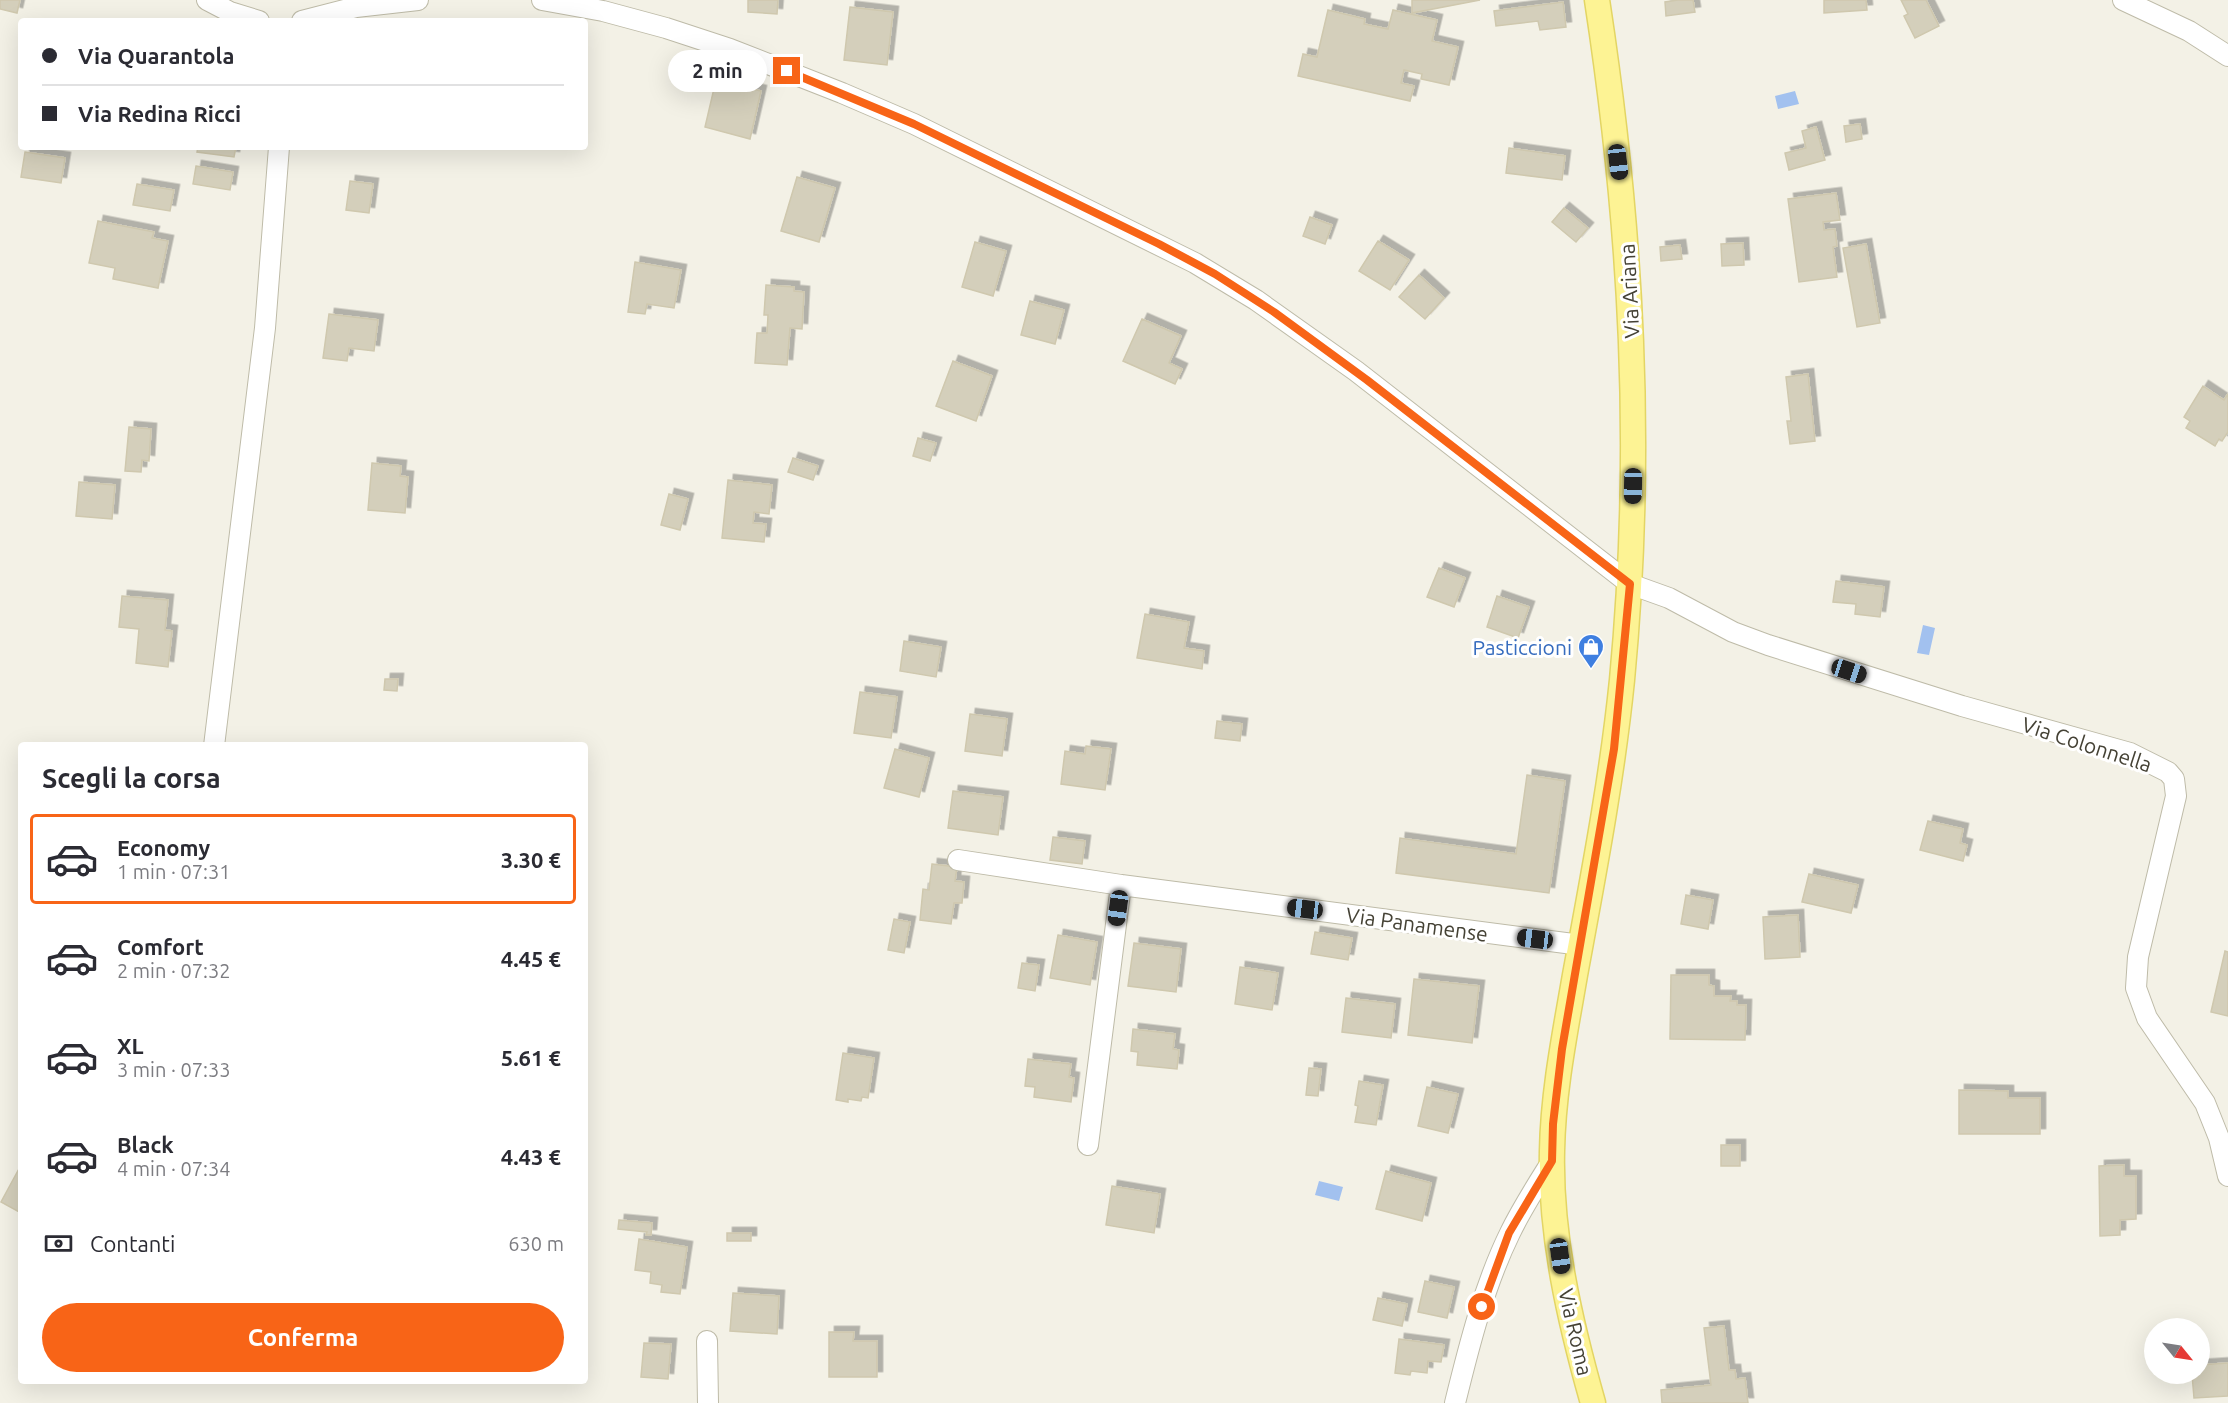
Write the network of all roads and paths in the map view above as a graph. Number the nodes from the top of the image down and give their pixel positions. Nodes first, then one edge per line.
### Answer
1 (207, 0) edge
2 (418, 0) edge
3 (542, 0) edge
4 (1597, 0) edge
5 (2123, 0) edge
6 (249, 18) edge
7 (314, 18) edge
8 (2228, 56) edge
9 (279, 150) edge
10 (1630, 584) junction
11 (214, 742) edge
12 (958, 860) dead end
13 (1121, 885) junction
14 (1581, 945) junction
15 (1088, 1145) dead end
16 (1552, 1161) junction
17 (2228, 1176) edge
18 (707, 1341) dead end
19 (708, 1403) edge
20 (1455, 1403) edge
21 (1593, 1403) edge

1 - 6 street
2 - 7 street
3 - 10 street
4 - 10 main road, Via Ariana
5 - 8 street
9 - 11 street
10 - 14 main road, Via Roma
10 - 17 street, Via Colonnella
12 - 13 street, Via Panamense
13 - 14 street, Via Panamense
13 - 15 street
14 - 16 main road, Via Roma
16 - 20 street
16 - 21 main road, Via Roma
18 - 19 street

